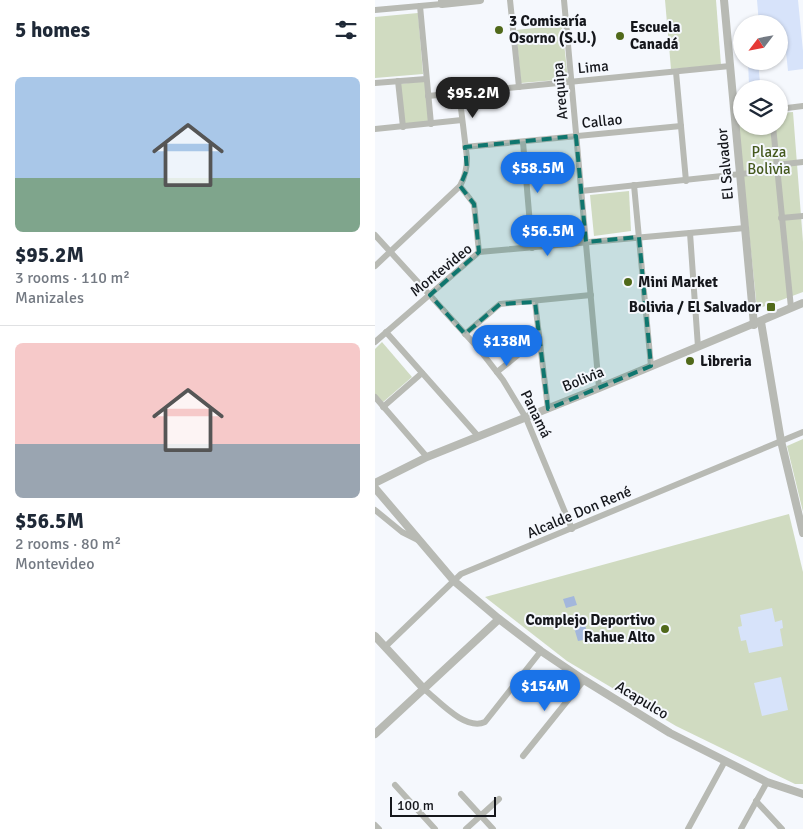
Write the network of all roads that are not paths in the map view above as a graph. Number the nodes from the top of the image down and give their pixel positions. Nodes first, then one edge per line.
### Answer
1 (480, 0) edge
2 (510, 0) edge
3 (564, 0) edge
4 (724, 0) edge
5 (454, 1) edge
6 (442, 2) edge
7 (420, 6) junction
8 (375, 10) edge
9 (730, 66) junction
10 (676, 72) junction
11 (426, 79) junction
12 (398, 81) junction
13 (571, 81) junction
14 (375, 83) edge
15 (733, 84) edge
16 (519, 87) junction
17 (459, 92) junction
18 (428, 96) junction
19 (803, 106) edge
20 (788, 108) edge
21 (462, 120) junction
22 (431, 124) junction
23 (403, 126) junction
24 (681, 126) junction
25 (375, 129) edge
26 (739, 135) edge
27 (774, 135) edge
28 (576, 136) junction
29 (523, 142) junction
30 (465, 147) junction
31 (803, 162) edge
32 (776, 168) junction
33 (740, 175) junction
34 (686, 180) junction
35 (634, 185) junction
36 (460, 186) junction
37 (581, 191) junction
38 (803, 216) edge
39 (781, 218) junction
40 (745, 228) junction
41 (690, 233) junction
42 (375, 235) edge
43 (639, 237) junction
44 (586, 242) junction
45 (532, 248) junction
46 (390, 252) junction
47 (479, 252) junction
48 (375, 266) edge
49 (430, 295) junction
50 (591, 295) junction
51 (535, 302) junction
52 (803, 303) edge
53 (791, 308) junction
54 (758, 323) junction
55 (386, 332) junction
56 (465, 334) junction
57 (375, 342) edge
58 (540, 347) junction
59 (698, 347) junction
60 (651, 366) junction
61 (497, 372) junction
62 (422, 373) junction
63 (599, 388) junction
64 (375, 397) edge
65 (383, 407) junction
66 (548, 408) junction
67 (526, 418) junction
68 (803, 432) edge
69 (478, 436) junction
70 (781, 441) junction
71 (427, 457) junction
72 (375, 483) edge
73 (375, 488) edge
74 (375, 510) edge
75 (572, 529) junction
76 (803, 533) edge
77 (418, 540) junction
78 (453, 581) junction
79 (499, 619) junction
80 (376, 639) edge
81 (385, 647) junction
82 (541, 650) junction
83 (584, 680) junction
84 (424, 689) junction
85 (375, 734) edge
86 (523, 756) dead end
87 (725, 761) junction
88 (767, 782) junction
89 (395, 785) dead end
90 (461, 794) dead end
91 (803, 794) edge
92 (499, 799) dead end
93 (756, 801) junction
94 (480, 816) junction
95 (375, 824) edge
96 (379, 829) edge
97 (435, 829) edge
98 (465, 829) edge
99 (493, 829) edge
100 (688, 829) edge
101 (741, 829) edge
102 (782, 829) edge

1 - 5 street
2 - 16 street
3 - 13 street, Arequipa
4 - 9 street, El Salvador
5 - 6 street
6 - 7 street
7 - 8 street
7 - 11 street
9 - 10 street, Lima
9 - 15 street, El Salvador
10 - 13 street, Lima
10 - 24 street
11 - 12 street
11 - 18 street
12 - 14 street
12 - 23 street
13 - 16 street, Lima
13 - 28 street, Arequipa
16 - 17 street, Lima
17 - 18 street, Lima
17 - 21 street
18 - 22 street
19 - 20 street
21 - 22 street
21 - 30 street
22 - 23 street
23 - 25 street
24 - 28 street, Callao
24 - 34 street
26 - 33 street, El Salvador
27 - 32 street
28 - 29 street, Callao
28 - 37 street, Arequipa
29 - 30 street, Callao
29 - 45 street
30 - 36 street
31 - 32 street
32 - 33 street
32 - 39 street
33 - 34 street
33 - 40 street, El Salvador
34 - 35 street
35 - 37 street
35 - 43 street
36 - 46 street
36 - 47 street
37 - 44 street, Arequipa
38 - 39 street
39 - 53 street
40 - 41 street, Montevideo
40 - 54 street, El Salvador
41 - 43 street, Montevideo
41 - 59 street
42 - 46 street, Panamá
43 - 44 street, Montevideo
43 - 60 street
44 - 45 street, Montevideo
44 - 50 street, Arequipa
45 - 47 street, Montevideo
46 - 48 street
46 - 49 street, Panamá
47 - 49 street, Montevideo
49 - 55 street, Montevideo
49 - 56 street, Panamá
50 - 51 street
50 - 63 street, Arequipa
51 - 56 street
51 - 58 street
52 - 53 street, Bolivia
53 - 54 street, Bolivia
54 - 59 street, Bolivia
54 - 70 street, El Salvador
55 - 57 street, Montevideo
55 - 62 street
56 - 61 street, Panamá
58 - 61 street
58 - 66 street
59 - 60 street, Bolivia
60 - 63 street, Bolivia
61 - 67 street, Panamá
62 - 65 street
62 - 69 street
63 - 66 street, Bolivia
64 - 65 street
65 - 71 street
66 - 67 street, Bolivia
67 - 69 street, Bolivia
67 - 75 street, Panamá
68 - 70 street, Alcalde Don René
69 - 71 street, Bolivia
70 - 75 street, Alcalde Don René
70 - 76 street, El Salvador
71 - 72 street, Bolivia
73 - 77 street, Acapulco
74 - 77 street, Acapulco
75 - 78 street, Alcalde Don René
77 - 78 street, Acapulco
78 - 79 street, Acapulco
78 - 81 street, Alcalde Don René
79 - 82 street, Acapulco
79 - 84 street
80 - 81 street
81 - 84 street
82 - 83 street, Acapulco
82 - 84 street
83 - 86 street
83 - 87 street, Acapulco
84 - 85 street
87 - 88 street, Acapulco
87 - 100 street
88 - 91 street, Acapulco
88 - 93 street
89 - 97 street
90 - 94 street
92 - 94 street
93 - 101 street
93 - 102 street
94 - 98 street
94 - 99 street
95 - 96 street

